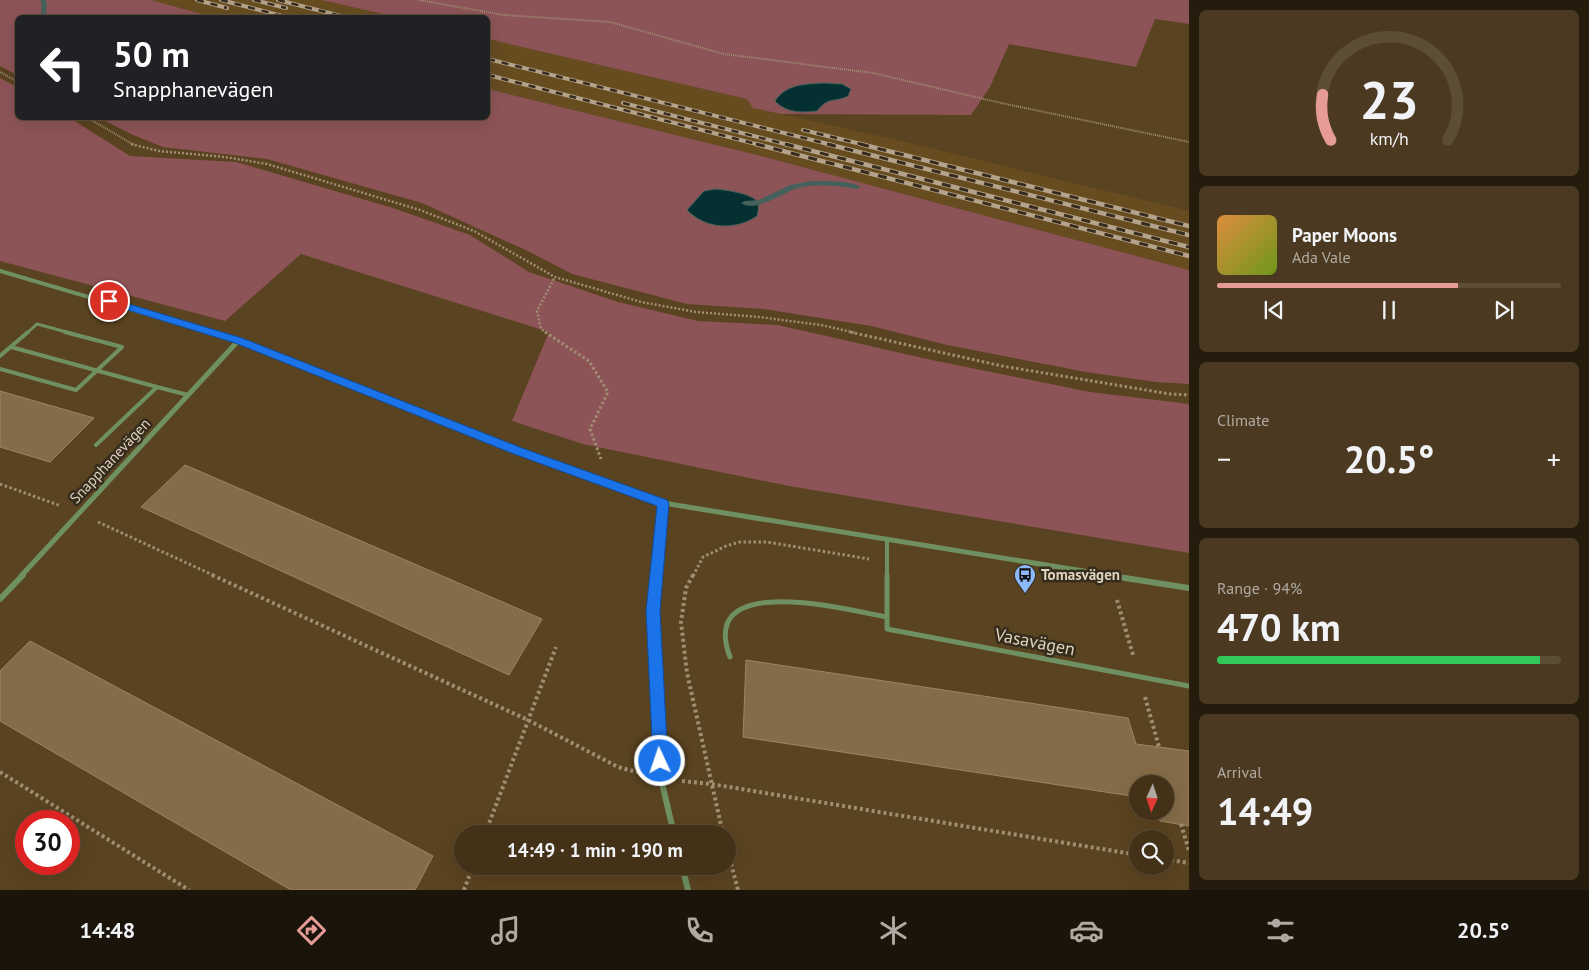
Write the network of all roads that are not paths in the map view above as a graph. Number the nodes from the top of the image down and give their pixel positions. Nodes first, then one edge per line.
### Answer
1 (0, 272) edge
2 (238, 341) junction
3 (11, 346) junction
4 (0, 356) edge
5 (0, 369) edge
6 (157, 387) junction
7 (188, 395) junction
8 (96, 446) dead end
9 (663, 503) junction
10 (887, 539) junction
11 (1189, 588) edge
12 (0, 599) edge
13 (887, 617) junction
14 (730, 657) dead end
15 (1189, 686) edge
16 (672, 825) edge
17 (684, 875) edge
18 (688, 890) edge

1 - 2 street
2 - 7 street, Snapphanevägen
2 - 9 street
3 - 4 lane
3 - 5 lane
3 - 6 lane
6 - 7 lane
6 - 8 lane
7 - 12 street, Snapphanevägen
9 - 10 street
9 - 16 street
10 - 11 street
10 - 13 lane
13 - 14 lane
13 - 15 lane, Vasavägen
17 - 18 street

